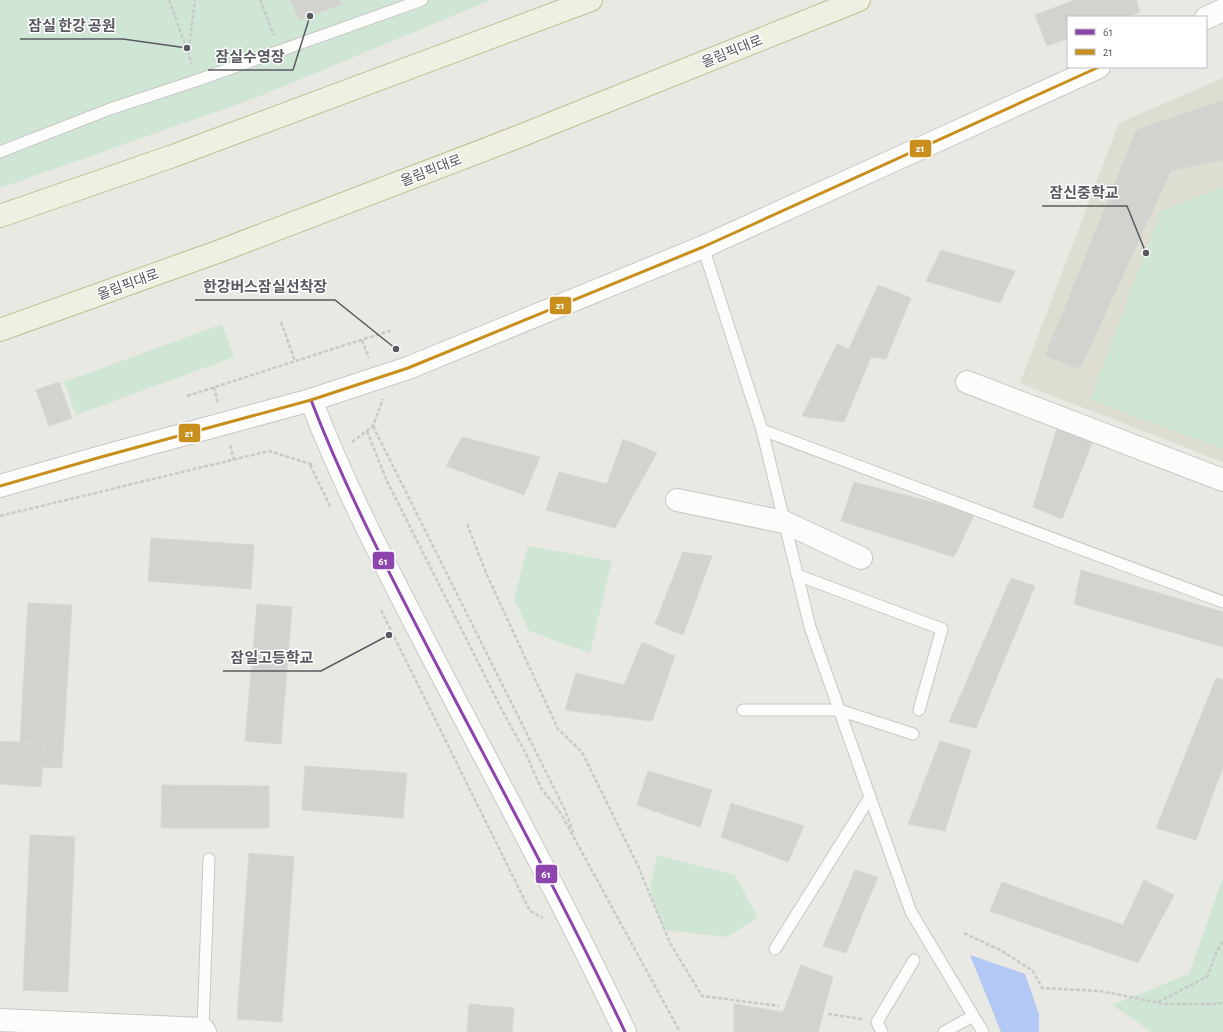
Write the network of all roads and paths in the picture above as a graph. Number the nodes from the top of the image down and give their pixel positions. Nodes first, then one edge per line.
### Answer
1 (169, 0) edge
2 (195, 0) edge
3 (260, 0) edge
4 (422, 0) edge
5 (591, 0) edge
6 (859, 0) edge
7 (1223, 10) edge
8 (1207, 18) edge
9 (280, 51) junction
10 (1097, 68) edge
11 (0, 152) edge
12 (0, 216) edge
13 (702, 247) junction
14 (281, 322) dead end
15 (0, 330) edge
16 (392, 330) dead end
17 (295, 362) junction
18 (967, 382) dead end
19 (385, 395) dead end
20 (187, 396) dead end
21 (311, 400) junction
22 (373, 426) junction
23 (762, 430) junction
24 (309, 464) junction
25 (320, 467) dead end
26 (1223, 480) edge
27 (0, 486) edge
28 (677, 500) dead end
29 (334, 514) dead end
30 (0, 516) edge
31 (784, 522) junction
32 (467, 524) dead end
33 (861, 558) dead end
34 (797, 575) junction
35 (1223, 602) edge
36 (379, 606) dead end
37 (743, 710) dead end
38 (840, 710) junction
39 (919, 710) dead end
40 (913, 734) dead end
41 (870, 797) junction
42 (576, 840) junction
43 (209, 859) dead end
44 (548, 920) dead end
45 (964, 933) dead end
46 (1223, 942) edge
47 (775, 949) dead end
48 (914, 960) dead end
49 (1158, 1003) junction
50 (1223, 1003) edge
51 (779, 1006) dead end
52 (828, 1014) dead end
53 (973, 1016) junction
54 (0, 1020) edge
55 (880, 1029) edge
56 (204, 1031) edge
57 (625, 1032) edge
58 (680, 1032) edge
59 (944, 1032) edge
60 (983, 1032) edge

1 - 2 path
3 - 9 path
4 - 9 lane
5 - 12 highway
6 - 15 highway, 올림픽대로
7 - 8 street
9 - 11 lane
10 - 13 street
13 - 21 street
13 - 23 lane
14 - 17 path
16 - 17 path
17 - 20 path
18 - 26 street
19 - 22 path
21 - 27 street
21 - 57 street
22 - 42 path
22 - 42 path
23 - 31 lane
23 - 35 lane
24 - 25 path
24 - 29 path
24 - 30 path
28 - 31 street
31 - 33 street
31 - 34 lane
32 - 51 path
34 - 38 lane
34 - 39 lane
36 - 44 path
37 - 38 lane
38 - 40 lane
38 - 41 lane
41 - 47 lane
41 - 53 lane
42 - 58 path
43 - 56 lane
45 - 49 path
46 - 49 path
48 - 55 lane
49 - 50 path
52 - 55 path
53 - 59 lane
53 - 60 lane
54 - 56 street

